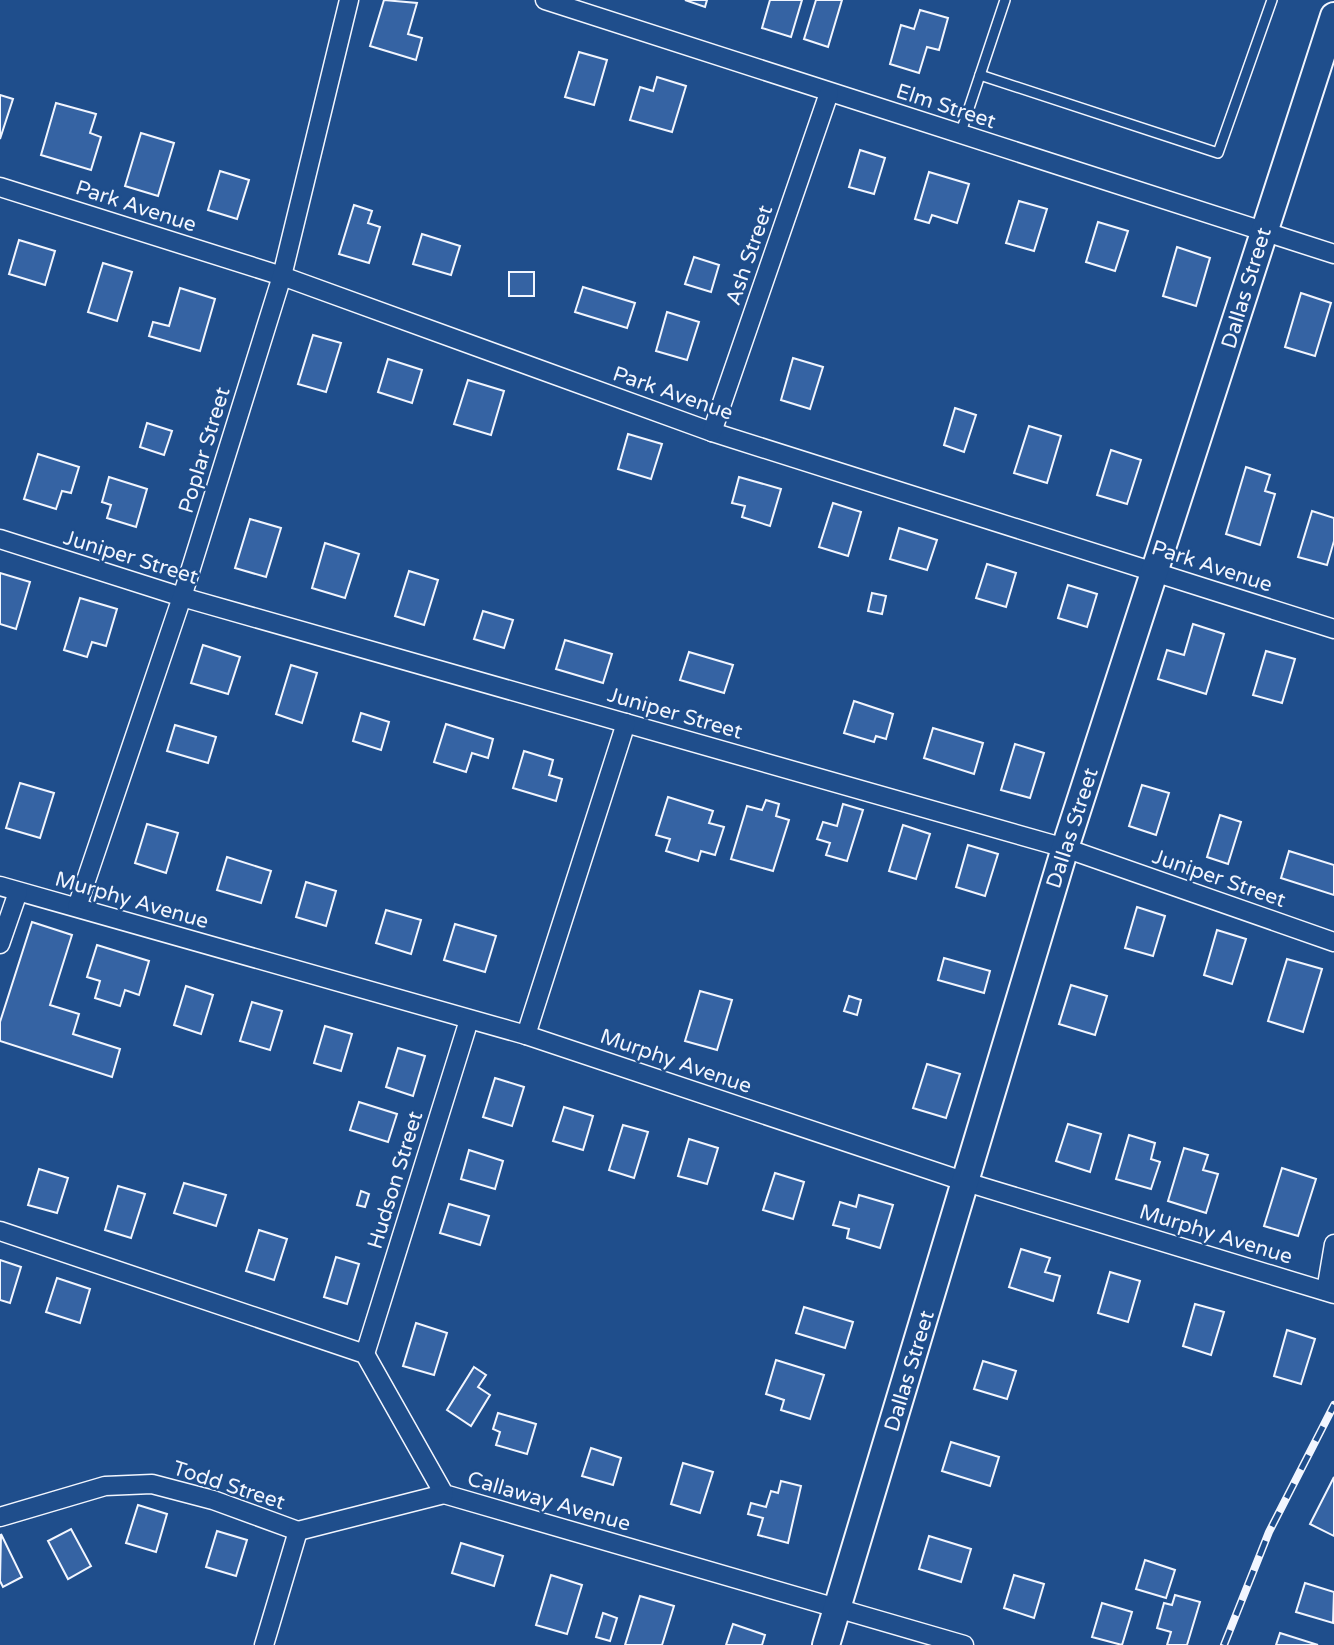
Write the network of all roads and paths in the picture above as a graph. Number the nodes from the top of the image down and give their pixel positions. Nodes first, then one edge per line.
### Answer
1 (349, 0) edge
2 (545, 0) edge
3 (1005, 0) edge
4 (1272, 0) edge
5 (1334, 16) edge
6 (980, 75) junction
7 (829, 93) junction
8 (960, 135) junction
9 (0, 187) edge
10 (1264, 231) junction
11 (1334, 254) edge
12 (282, 276) junction
13 (712, 432) junction
14 (0, 539) edge
15 (1155, 572) junction
16 (182, 597) junction
17 (1334, 629) edge
18 (626, 723) junction
19 (1065, 848) junction
20 (0, 886) edge
21 (18, 892) junction
22 (76, 907) junction
23 (1334, 942) edge
24 (0, 944) edge
25 (469, 1020) junction
26 (526, 1035) junction
27 (966, 1182) junction
28 (0, 1231) edge
29 (1334, 1244) edge
30 (1330, 1292) edge
31 (365, 1354) junction
32 (444, 1494) junction
33 (0, 1517) edge
34 (298, 1531) junction
35 (837, 1608) junction
36 (264, 1645) edge
37 (826, 1645) edge
38 (964, 1645) edge

1 - 12 street, Poplar Street
2 - 7 street, Elm Street
3 - 6 lane
4 - 6 lane
5 - 10 street, Dallas Street
6 - 8 lane
7 - 8 street, Elm Street
7 - 13 street, Ash Street
8 - 10 street, Elm Street
9 - 12 street, Park Avenue
10 - 11 street, Elm Street
10 - 15 street, Dallas Street
12 - 13 street, Park Avenue
12 - 16 street, Poplar Street
13 - 15 street, Park Avenue
14 - 16 street, Juniper Street
15 - 17 street, Park Avenue
15 - 19 street, Dallas Street
16 - 18 street, Juniper Street
16 - 22 street, Poplar Street
18 - 19 street, Juniper Street
18 - 26 street
19 - 23 street, Juniper Street
19 - 27 street, Dallas Street
20 - 21 street, Murphy Avenue
21 - 22 street, Murphy Avenue
21 - 24 street
22 - 25 street, Murphy Avenue
25 - 26 street, Murphy Avenue
25 - 31 street, Hudson Street
26 - 27 street, Murphy Avenue
27 - 30 street, Murphy Avenue
27 - 35 street, Dallas Street
28 - 31 street
29 - 30 street
31 - 32 street, Callaway Avenue
32 - 34 street, Todd Street
32 - 35 street, Callaway Avenue
33 - 34 street, Todd Street
34 - 36 street
35 - 37 street, Dallas Street
35 - 38 street, Callaway Avenue

